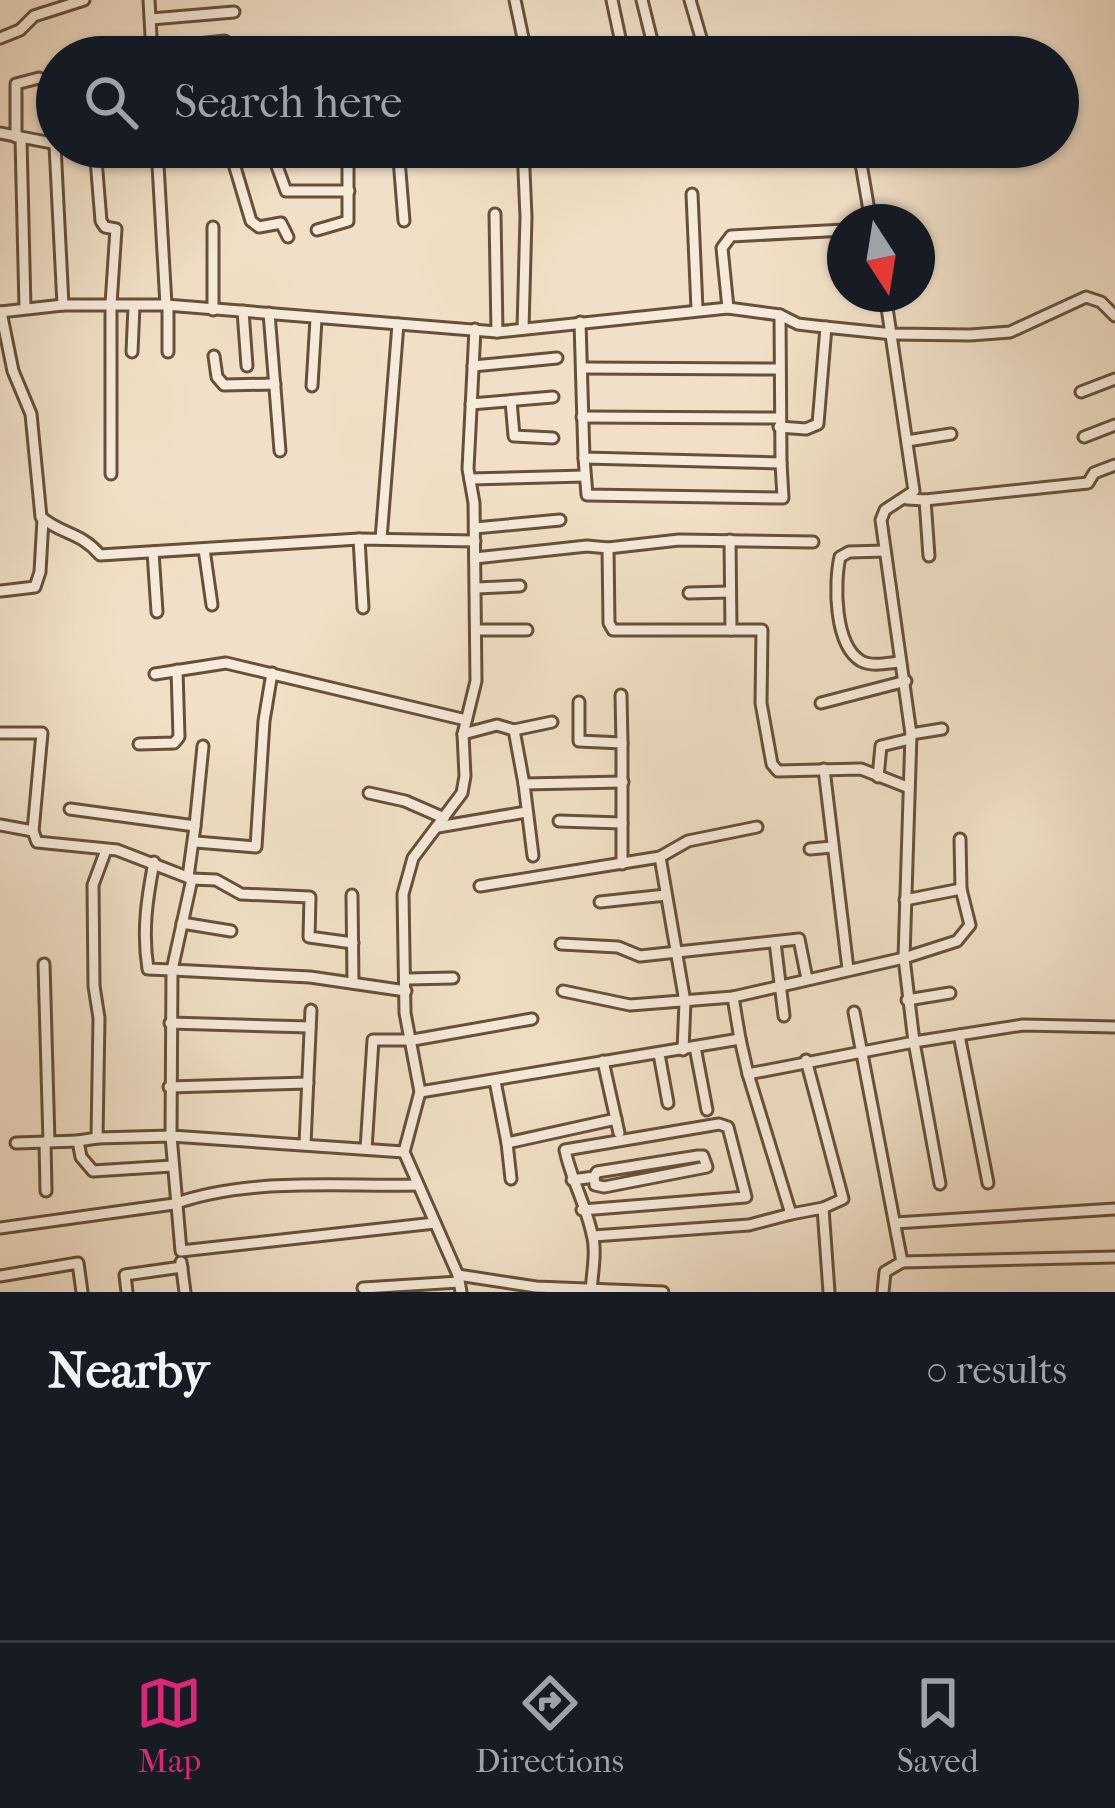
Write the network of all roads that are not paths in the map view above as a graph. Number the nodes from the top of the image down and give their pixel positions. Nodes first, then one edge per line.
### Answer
1 (84, 0) edge
2 (149, 0) edge
3 (514, 0) edge
4 (611, 0) edge
5 (642, 0) edge
6 (690, 0) edge
7 (234, 12) dead end
8 (151, 19) junction
9 (152, 36) edge
10 (522, 36) edge
11 (619, 36) edge
12 (651, 36) edge
13 (700, 36) edge
14 (0, 38) edge
15 (36, 79) edge
16 (0, 133) edge
17 (18, 138) junction
18 (36, 141) edge
19 (57, 168) edge
20 (96, 168) edge
21 (158, 168) edge
22 (235, 168) edge
23 (278, 168) edge
24 (349, 168) edge
25 (400, 168) edge
26 (524, 168) edge
27 (862, 168) edge
28 (350, 191) junction
29 (692, 194) dead end
30 (868, 204) edge
31 (495, 214) dead end
32 (404, 221) dead end
33 (213, 227) dead end
34 (316, 230) dead end
35 (827, 231) edge
36 (288, 237) dead end
37 (111, 304) junction
38 (63, 305) junction
39 (167, 305) junction
40 (134, 306) junction
41 (25, 308) junction
42 (728, 308) junction
43 (697, 309) junction
44 (213, 310) junction
45 (243, 311) junction
46 (0, 312) edge
47 (889, 312) edge
48 (269, 313) junction
49 (780, 315) junction
50 (1115, 316) edge
51 (316, 319) junction
52 (580, 322) junction
53 (398, 324) junction
54 (826, 328) junction
55 (475, 329) junction
56 (523, 329) junction
57 (497, 332) junction
58 (893, 334) junction
59 (132, 352) dead end
60 (168, 352) dead end
61 (214, 356) dead end
62 (557, 358) dead end
63 (247, 366) dead end
64 (473, 366) junction
65 (582, 368) junction
66 (779, 369) junction
67 (1115, 379) edge
68 (275, 383) junction
69 (312, 386) dead end
70 (1081, 392) dead end
71 (553, 397) dead end
72 (511, 400) junction
73 (471, 404) junction
74 (582, 417) junction
75 (780, 422) junction
76 (1115, 425) edge
77 (951, 434) dead end
78 (1084, 437) dead end
79 (553, 438) dead end
80 (907, 441) junction
81 (280, 452) dead end
82 (584, 458) junction
83 (782, 464) junction
84 (1115, 465) edge
85 (111, 474) dead end
86 (585, 476) junction
87 (470, 479) junction
88 (907, 499) junction
89 (926, 500) junction
90 (44, 519) junction
91 (560, 520) dead end
92 (475, 528) junction
93 (358, 539) junction
94 (381, 539) junction
95 (730, 540) junction
96 (475, 541) junction
97 (813, 542) dead end
98 (204, 548) junction
99 (608, 548) junction
100 (886, 551) junction
101 (154, 552) junction
102 (929, 556) dead end
103 (475, 558) junction
104 (520, 586) dead end
105 (477, 588) junction
106 (1, 591) edge
107 (730, 592) junction
108 (688, 593) dead end
109 (212, 605) dead end
110 (363, 608) dead end
111 (157, 612) dead end
112 (477, 630) junction
113 (527, 630) dead end
114 (731, 630) junction
115 (900, 662) junction
116 (177, 670) junction
117 (272, 673) junction
118 (155, 674) dead end
119 (906, 681) junction
120 (621, 695) dead end
121 (578, 702) dead end
122 (821, 703) dead end
123 (466, 720) junction
124 (552, 722) dead end
125 (942, 729) dead end
126 (514, 730) junction
127 (0, 733) edge
128 (463, 734) junction
129 (911, 737) junction
130 (622, 743) junction
131 (139, 744) dead end
132 (203, 746) dead end
133 (824, 769) junction
134 (878, 777) junction
135 (623, 782) junction
136 (524, 784) junction
137 (907, 787) junction
138 (369, 793) dead end
139 (70, 809) dead end
140 (526, 812) junction
141 (559, 820) dead end
142 (441, 822) junction
143 (622, 824) junction
144 (0, 825) edge
145 (195, 826) junction
146 (757, 827) dead end
147 (33, 831) junction
148 (959, 839) dead end
149 (196, 842) junction
150 (832, 847) junction
151 (810, 849) dead end
152 (106, 850) junction
153 (533, 856) dead end
154 (660, 857) junction
155 (154, 862) junction
156 (622, 864) junction
157 (190, 878) junction
158 (480, 886) dead end
159 (962, 890) junction
160 (352, 895) dead end
161 (666, 895) junction
162 (905, 900) junction
163 (600, 902) dead end
164 (182, 923) junction
165 (231, 931) dead end
166 (353, 943) junction
167 (775, 943) junction
168 (560, 944) dead end
169 (680, 953) junction
170 (904, 958) junction
171 (44, 964) dead end
172 (172, 970) junction
173 (848, 970) junction
174 (453, 978) dead end
175 (808, 979) junction
176 (353, 983) junction
177 (406, 985) junction
178 (780, 986) junction
179 (563, 991) dead end
180 (950, 993) dead end
181 (733, 997) junction
182 (908, 1000) junction
183 (686, 1002) junction
184 (311, 1010) dead end
185 (854, 1012) dead end
186 (784, 1016) dead end
187 (532, 1019) dead end
188 (170, 1023) junction
189 (310, 1027) junction
190 (1115, 1027) edge
191 (959, 1034) junction
192 (740, 1039) junction
193 (412, 1040) junction
194 (914, 1042) junction
195 (689, 1048) junction
196 (861, 1050) junction
197 (659, 1054) junction
198 (806, 1060) junction
199 (604, 1061) junction
200 (748, 1074) junction
201 (495, 1081) junction
202 (308, 1083) junction
203 (169, 1087) junction
204 (420, 1092) junction
205 (668, 1103) dead end
206 (707, 1110) dead end
207 (616, 1119) junction
208 (619, 1133) dead end
209 (171, 1136) junction
210 (97, 1138) junction
211 (78, 1141) junction
212 (16, 1142) dead end
213 (47, 1142) junction
214 (507, 1143) junction
215 (305, 1144) junction
216 (366, 1149) junction
217 (404, 1153) junction
218 (172, 1166) junction
219 (594, 1178) junction
220 (511, 1179) dead end
221 (572, 1180) junction
222 (940, 1184) dead end
223 (988, 1184) dead end
224 (418, 1185) junction
225 (46, 1191) dead end
226 (174, 1204) junction
227 (823, 1208) junction
228 (1115, 1209) edge
229 (582, 1210) junction
230 (791, 1214) junction
231 (435, 1223) junction
232 (895, 1223) junction
233 (0, 1228) edge
234 (593, 1236) junction
235 (181, 1251) junction
236 (1115, 1256) edge
237 (902, 1262) junction
238 (182, 1267) junction
239 (0, 1276) edge
240 (459, 1283) edge
241 (363, 1288) dead end
242 (536, 1290) edge
243 (591, 1290) edge
244 (82, 1292) edge
245 (127, 1292) edge
246 (185, 1292) edge
247 (663, 1292) edge
248 (829, 1292) edge
249 (883, 1292) edge

1 - 14 street
2 - 8 street
3 - 10 street
4 - 11 street
5 - 12 street
6 - 13 street
7 - 8 street
8 - 9 street
15 - 17 street
16 - 17 street
17 - 18 street
17 - 41 street
19 - 38 street
20 - 37 street
21 - 39 street
22 - 36 street
23 - 28 street
24 - 28 street
25 - 32 street
26 - 56 street
27 - 30 street
28 - 34 street
29 - 43 street
31 - 57 street
33 - 44 street
35 - 42 street
37 - 38 street
37 - 40 street
37 - 85 street
38 - 41 street
39 - 40 street
39 - 44 street
39 - 60 street
40 - 59 street
41 - 46 street
42 - 43 street
42 - 49 street
43 - 52 street
44 - 45 street
45 - 48 street
45 - 63 street
46 - 90 street
47 - 58 street
48 - 51 street
48 - 68 street
49 - 54 street
49 - 66 street
50 - 58 street
51 - 53 street
51 - 69 street
52 - 56 street
52 - 65 street
53 - 55 street
53 - 94 street
54 - 58 street
54 - 75 street
55 - 57 street
55 - 64 street
56 - 57 street
58 - 80 street
61 - 68 street
62 - 64 street
64 - 73 street
65 - 66 street
65 - 74 street
66 - 75 street
67 - 70 street
68 - 81 street
71 - 72 street
72 - 73 street
72 - 79 street
73 - 87 street
74 - 75 street
74 - 82 street
75 - 83 street
76 - 78 street
77 - 80 street
80 - 88 street
82 - 83 street
82 - 86 street
83 - 86 street
84 - 89 street
86 - 87 street
87 - 92 street
88 - 89 street
88 - 100 street
89 - 102 street
90 - 101 street
90 - 106 street
91 - 92 street
92 - 96 street
93 - 94 street
93 - 98 street
93 - 110 street
94 - 96 street
95 - 97 street
95 - 99 street
95 - 107 street
96 - 103 street
98 - 101 street
98 - 109 street
99 - 103 street
99 - 114 street
100 - 115 street
100 - 115 street
101 - 111 street
103 - 105 street
104 - 105 street
105 - 112 street
107 - 108 street
107 - 114 street
112 - 113 street
112 - 123 street
114 - 133 street
115 - 119 street
116 - 117 street
116 - 118 street
116 - 131 street
117 - 123 street
117 - 149 street
119 - 122 street
119 - 129 street
120 - 130 street
121 - 130 street
123 - 128 street
124 - 126 street
125 - 129 street
126 - 128 street
126 - 136 street
127 - 147 street
128 - 142 street
129 - 134 street
129 - 137 street
130 - 135 street
132 - 145 street
133 - 134 street
133 - 150 street
134 - 137 street
135 - 136 street
135 - 143 street
136 - 140 street
137 - 162 street
138 - 142 street
139 - 145 street
140 - 142 street
140 - 153 street
141 - 143 street
142 - 177 street
143 - 156 street
144 - 147 street
145 - 149 street
146 - 154 street
147 - 152 street
148 - 159 street
149 - 157 street
150 - 151 street
150 - 173 street
152 - 155 street
152 - 210 street
154 - 156 street
154 - 161 street
155 - 157 street
155 - 172 street
156 - 158 street
157 - 164 street
157 - 166 street
159 - 162 street
159 - 170 street
160 - 166 street
161 - 163 street
161 - 169 street
162 - 170 street
164 - 165 street
164 - 172 street
166 - 176 street
167 - 169 street
167 - 175 street
167 - 178 street
168 - 169 street
169 - 183 street
170 - 173 street
170 - 182 street
171 - 213 street
172 - 176 street
172 - 188 street
173 - 175 street
174 - 177 street
175 - 178 street
176 - 177 street
177 - 193 street
178 - 181 street
178 - 186 street
179 - 183 street
180 - 182 street
181 - 183 street
181 - 192 street
182 - 194 street
183 - 195 street
184 - 189 street
185 - 196 street
187 - 193 street
188 - 189 street
188 - 203 street
189 - 202 street
190 - 191 street
191 - 194 street
191 - 223 street
192 - 195 street
192 - 200 street
193 - 204 street
193 - 216 street
194 - 196 street
194 - 222 street
195 - 197 street
195 - 206 street
196 - 198 street
196 - 232 street
197 - 199 street
197 - 205 street
198 - 200 street
198 - 227 street
199 - 201 street
199 - 207 street
200 - 230 street
201 - 204 street
201 - 214 street
202 - 203 street
202 - 215 street
203 - 209 street
204 - 217 street
207 - 208 street
207 - 214 street
209 - 210 street
209 - 215 street
209 - 218 street
210 - 211 street
211 - 213 street
211 - 218 street
212 - 213 street
213 - 225 street
214 - 220 street
215 - 216 street
216 - 217 street
217 - 224 street
218 - 226 street
219 - 219 street
219 - 221 street
221 - 229 street
221 - 229 street
224 - 226 street
224 - 231 street
226 - 233 street
226 - 235 street
227 - 230 street
227 - 248 street
228 - 232 street
229 - 234 street
230 - 234 street
231 - 235 street
231 - 240 street
232 - 237 street
234 - 243 street
235 - 238 street
236 - 237 street
237 - 249 street
238 - 245 street
238 - 246 street
239 - 244 street
240 - 241 street
240 - 242 street
242 - 243 street
243 - 247 street

